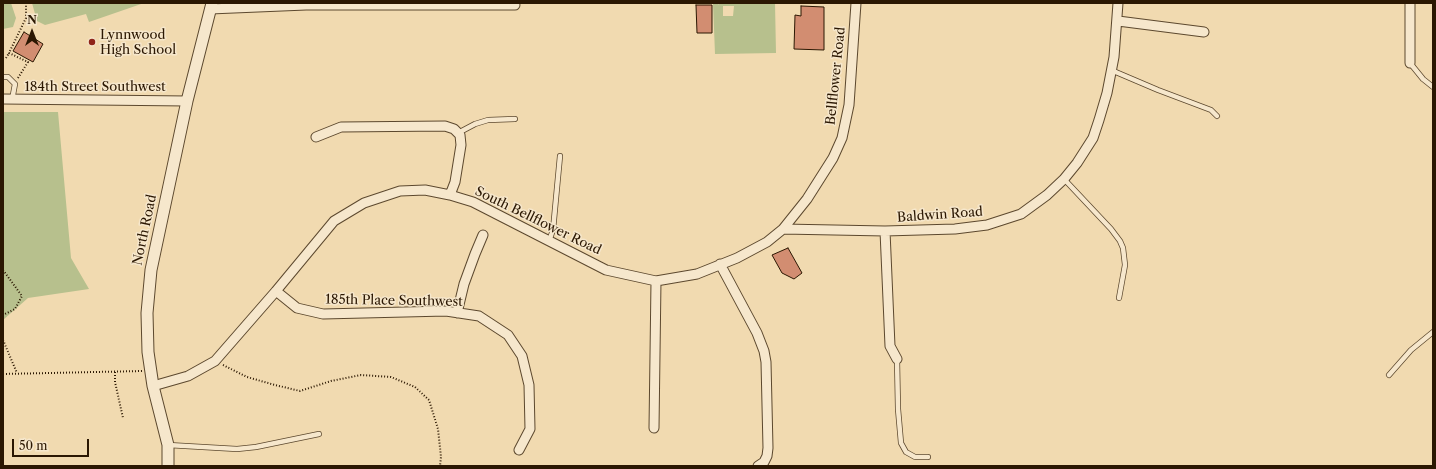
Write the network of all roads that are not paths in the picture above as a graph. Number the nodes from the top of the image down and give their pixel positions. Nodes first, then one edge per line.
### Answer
1 (856, 3) edge
2 (1118, 3) edge
3 (1410, 3) edge
4 (307, 4) edge
5 (515, 5) dead end
6 (211, 6) edge
7 (1118, 21) junction
8 (1204, 32) dead end
9 (1410, 63) joint
10 (1111, 70) junction
11 (3, 77) edge
12 (1433, 87) edge
13 (8, 99) edge
14 (187, 101) junction
15 (1217, 116) dead end
16 (515, 119) dead end
17 (458, 133) junction
18 (316, 137) dead end
19 (560, 156) dead end
20 (1064, 178) junction
21 (450, 195) junction
22 (784, 229) junction
23 (885, 231) junction
24 (483, 235) dead end
25 (549, 241) junction
26 (720, 264) junction
27 (656, 280) junction
28 (276, 291) junction
29 (1119, 298) dead end
30 (458, 313) junction
31 (1433, 332) edge
32 (897, 359) joint
33 (1389, 375) dead end
34 (153, 386) junction
35 (654, 428) dead end
36 (319, 434) dead end
37 (168, 445) junction
38 (519, 450) dead end
39 (928, 457) dead end
40 (168, 466) edge
41 (758, 466) edge

1 - 22 street, Bellflower Road
2 - 7 street, Baldwin Road
3 - 9 street
4 - 5 street
4 - 6 street
6 - 14 street, North Road
7 - 8 street
7 - 10 street, Baldwin Road
9 - 12 lane
10 - 15 lane
10 - 20 street, Baldwin Road
11 - 13 lane
13 - 14 street, 184th Street Southwest
14 - 34 street, North Road
16 - 17 lane
17 - 18 street
17 - 21 street
19 - 25 lane
20 - 23 street, Baldwin Road
20 - 29 lane
21 - 25 street, South Bellflower Road
21 - 28 street, South Bellflower Road
22 - 23 street, Baldwin Road
22 - 26 street, South Bellflower Road
23 - 32 street
24 - 30 street
25 - 27 street, South Bellflower Road
26 - 27 street, South Bellflower Road
26 - 41 street
27 - 35 street
28 - 30 street, 185th Place Southwest
28 - 34 street, South Bellflower Road
30 - 38 street, 185th Place Southwest
31 - 33 lane
32 - 39 lane
34 - 37 street, North Road
36 - 37 lane
37 - 40 street, North Road

